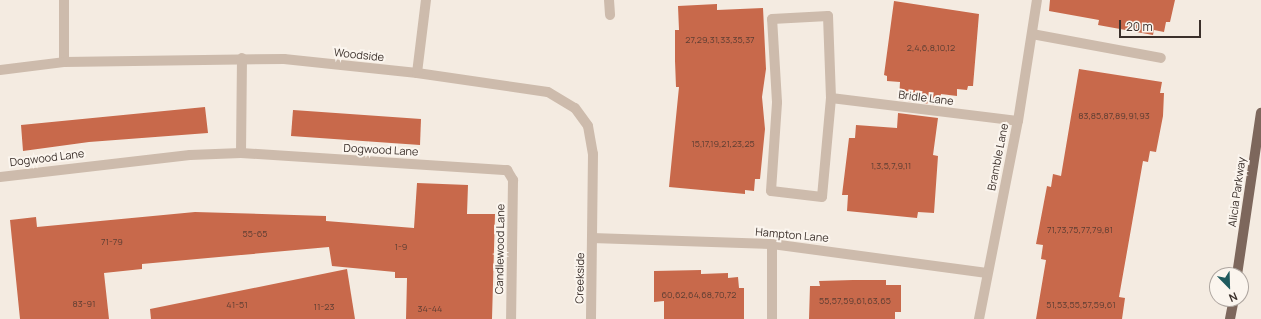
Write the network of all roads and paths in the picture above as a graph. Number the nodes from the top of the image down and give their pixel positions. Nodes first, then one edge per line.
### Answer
1 (64, 0) edge
2 (426, 0) edge
3 (609, 0) edge
4 (1037, 0) edge
5 (610, 15) dead end
6 (1032, 34) junction
7 (242, 58) junction
8 (1161, 58) dead end
9 (64, 62) junction
10 (0, 70) edge
11 (417, 73) junction
12 (831, 98) junction
13 (1261, 113) edge
14 (1018, 121) junction
15 (241, 153) junction
16 (0, 177) edge
17 (513, 180) joint
18 (592, 238) junction
19 (772, 244) junction
20 (1238, 267) edge
21 (987, 273) junction
22 (1232, 307) edge
23 (511, 319) edge
24 (591, 319) edge
25 (772, 319) edge
26 (979, 319) edge
27 (1230, 319) edge

1 - 9 street
2 - 11 street
3 - 5 street
4 - 6 street, Bramble Lane
6 - 8 street
6 - 14 street, Bramble Lane
7 - 9 street, Woodside
7 - 11 street, Woodside
7 - 15 street
9 - 10 street, Woodside
11 - 18 street, Woodside
12 - 12 street
12 - 14 street, Bridle Lane
13 - 20 main road, Alicia Parkway
14 - 21 street, Bramble Lane
15 - 16 street, Dogwood Lane
15 - 17 street, Dogwood Lane
17 - 23 street, Candlewood Lane
18 - 19 street, Hampton Lane
18 - 24 street, Creekside
19 - 21 street, Hampton Lane
19 - 25 street
21 - 26 street, Bramble Lane
22 - 27 main road

